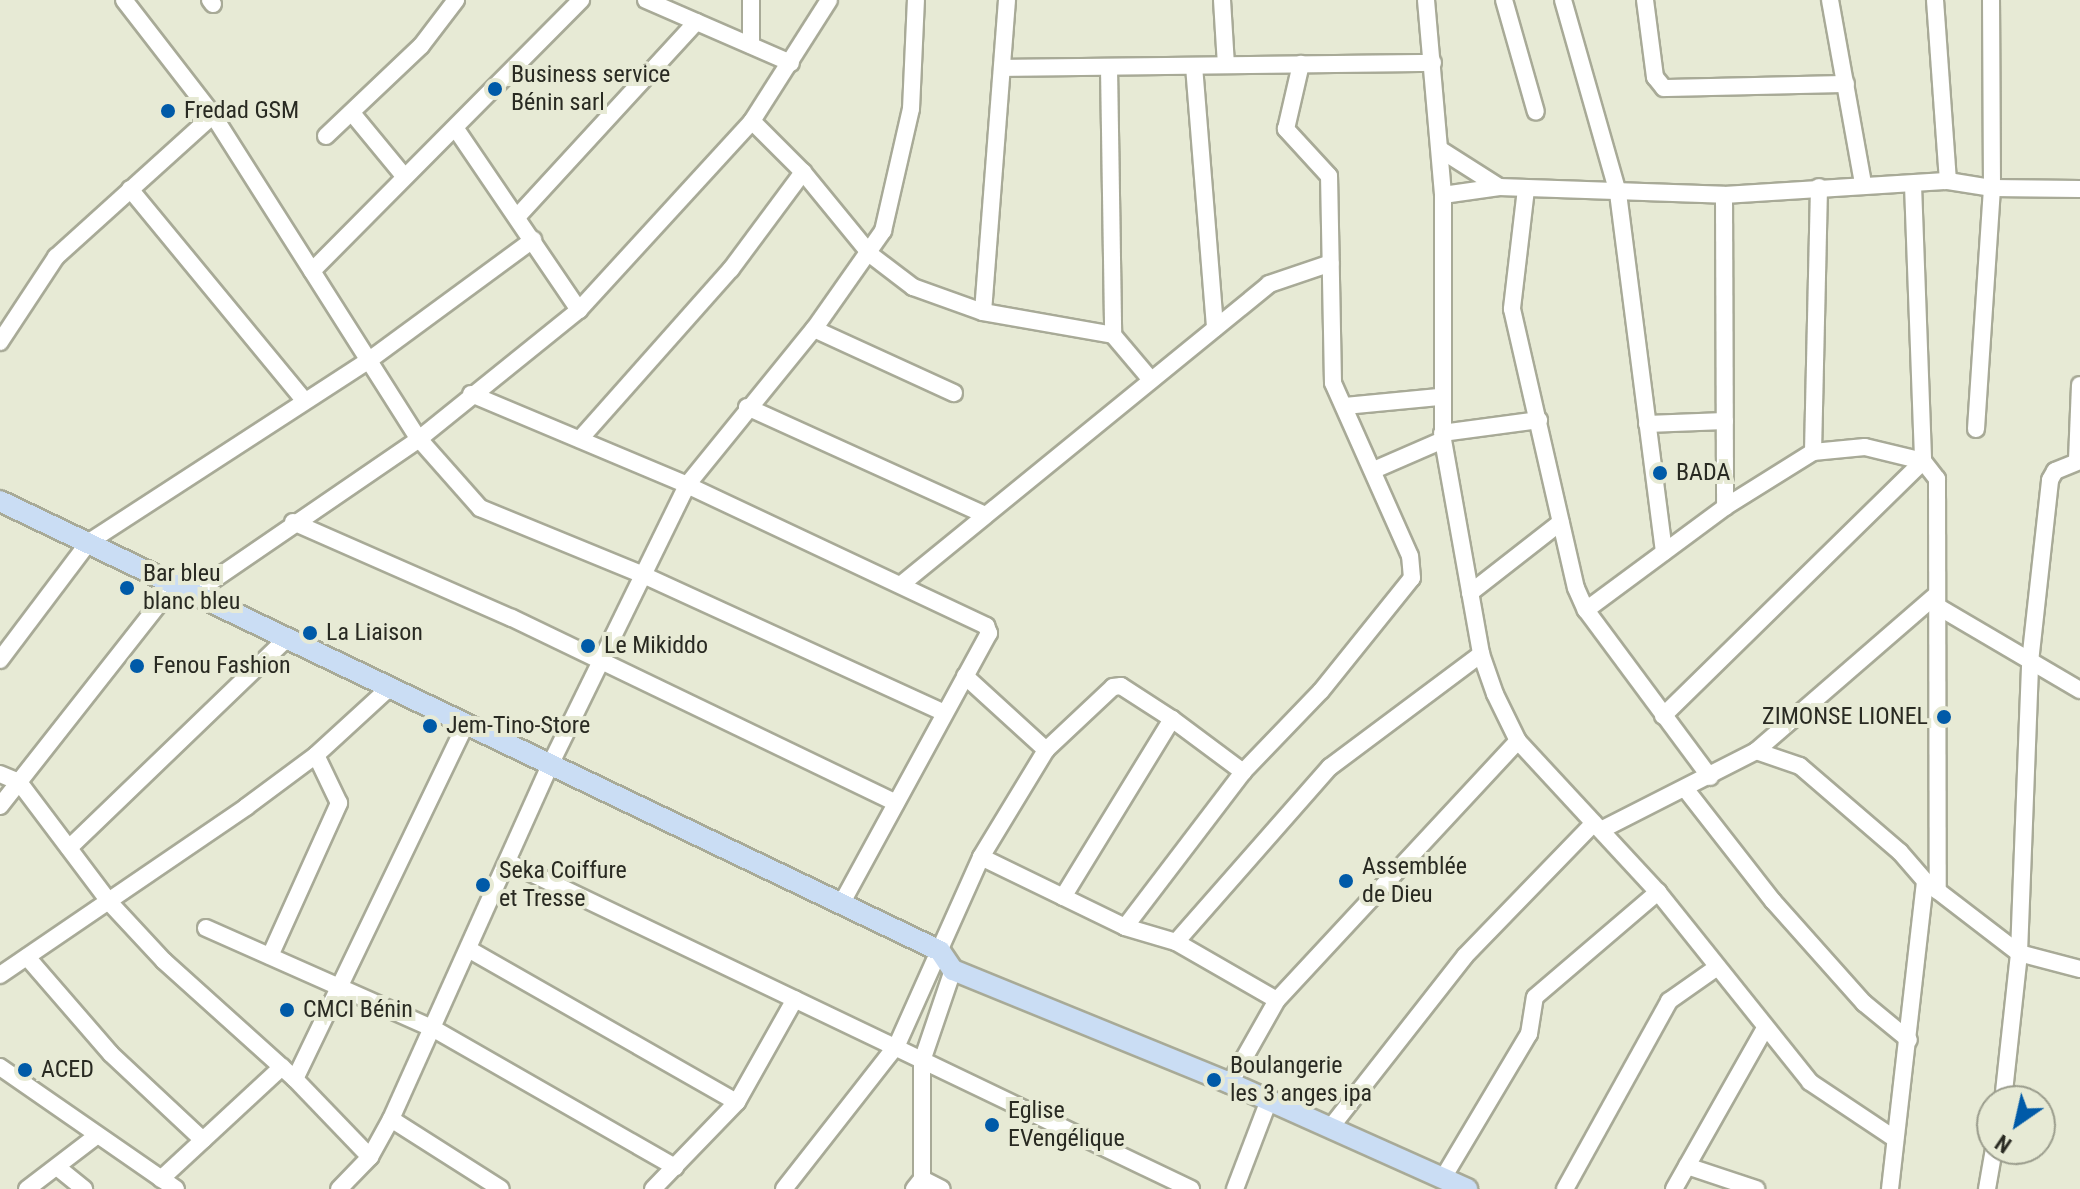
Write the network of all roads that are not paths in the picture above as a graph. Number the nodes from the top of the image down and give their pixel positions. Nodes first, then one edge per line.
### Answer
1 (124, 0) edge
2 (456, 0) edge
3 (581, 0) edge
4 (646, 0) edge
5 (751, 0) edge
6 (829, 0) edge
7 (916, 0) edge
8 (1007, 0) edge
9 (1222, 0) edge
10 (1426, 0) edge
11 (1504, 0) edge
12 (1563, 0) edge
13 (1645, 0) edge
14 (1830, 0) edge
15 (1935, 0) edge
16 (1991, 0) edge
17 (696, 22) junction
18 (751, 45) junction
19 (791, 63) junction
20 (1433, 63) junction
21 (1301, 64) junction
22 (1226, 65) junction
23 (1194, 66) junction
24 (1109, 67) junction
25 (1004, 68) junction
26 (1846, 84) junction
27 (1536, 112) dead end
28 (352, 113) junction
29 (213, 115) junction
30 (752, 121) junction
31 (456, 129) junction
32 (326, 136) dead end
33 (1441, 150) junction
34 (803, 172) junction
35 (404, 176) junction
36 (1948, 181) junction
37 (1863, 183) junction
38 (1913, 185) junction
39 (1499, 187) junction
40 (1819, 187) junction
41 (1992, 188) junction
42 (130, 189) junction
43 (1526, 189) junction
44 (2080, 189) edge
45 (1618, 193) junction
46 (1443, 195) junction
47 (1724, 195) junction
48 (517, 217) junction
49 (533, 240) junction
50 (871, 255) junction
51 (1331, 263) junction
52 (312, 271) junction
53 (579, 310) junction
54 (983, 312) junction
55 (1215, 328) junction
56 (814, 329) junction
57 (1113, 335) junction
58 (0, 342) edge
59 (368, 361) junction
60 (1151, 380) junction
61 (2080, 385) edge
62 (954, 393) dead end
63 (471, 394) junction
64 (1439, 397) junction
65 (304, 400) junction
66 (1345, 406) junction
67 (747, 407) junction
68 (1539, 420) junction
69 (1725, 421) junction
70 (1647, 424) junction
71 (1976, 429) dead end
72 (1442, 436) junction
73 (419, 439) junction
74 (580, 439) junction
75 (1813, 452) junction
76 (1923, 461) junction
77 (2078, 461) edge
78 (1374, 470) junction
79 (687, 485) junction
80 (0, 501) edge
81 (1725, 507) junction
82 (985, 515) junction
83 (293, 522) junction
84 (1561, 522) junction
85 (89, 542) junction
86 (1664, 552) junction
87 (641, 574) junction
88 (903, 583) junction
89 (174, 585) junction
90 (1470, 593) junction
91 (193, 594) junction
92 (1934, 601) junction
93 (1586, 610) junction
94 (6, 640) edge
95 (284, 641) junction
96 (1481, 654) junction
97 (0, 660) edge
98 (599, 660) junction
99 (2030, 662) junction
100 (965, 676) junction
101 (389, 688) junction
102 (2080, 690) edge
103 (945, 713) junction
104 (1663, 716) junction
105 (1172, 719) junction
106 (466, 724) junction
107 (1518, 741) junction
108 (1046, 750) junction
109 (1756, 751) junction
110 (316, 755) junction
111 (551, 763) junction
112 (1243, 772) junction
113 (0, 774) edge
114 (1710, 777) junction
115 (19, 782) junction
116 (1687, 791) junction
117 (896, 803) junction
118 (0, 806) edge
119 (1597, 826) junction
120 (69, 848) junction
121 (981, 857) junction
122 (510, 863) junction
123 (1931, 886) junction
124 (1658, 892) junction
125 (1063, 897) junction
126 (842, 903) junction
127 (111, 904) junction
128 (1125, 927) junction
129 (206, 928) dead end
130 (1176, 942) junction
131 (470, 950) junction
132 (940, 951) junction
133 (2019, 953) junction
134 (270, 956) junction
135 (27, 957) junction
136 (1716, 968) junction
137 (2080, 969) edge
138 (953, 970) junction
139 (0, 975) edge
140 (343, 989) junction
141 (795, 999) junction
142 (1277, 1000) junction
143 (434, 1029) junction
144 (1764, 1030) junction
145 (1909, 1040) junction
146 (897, 1045) junction
147 (922, 1061) junction
148 (282, 1067) junction
149 (2, 1073) edge
150 (295, 1079) junction
151 (1230, 1083) junction
152 (2005, 1085) edge
153 (1269, 1100) junction
154 (737, 1102) junction
155 (391, 1119) junction
156 (1331, 1127) junction
157 (95, 1137) junction
158 (1895, 1139) junction
159 (203, 1140) junction
160 (370, 1157) junction
161 (1991, 1165) edge
162 (1687, 1166) junction
163 (57, 1167) junction
164 (675, 1167) junction
165 (1443, 1178) junction
166 (161, 1179) junction
167 (918, 1184) edge
168 (27, 1189) edge
169 (84, 1189) edge
170 (176, 1189) edge
171 (339, 1189) edge
172 (501, 1189) edge
173 (653, 1189) edge
174 (784, 1189) edge
175 (942, 1189) edge
176 (1191, 1189) edge
177 (1235, 1189) edge
178 (1467, 1189) edge
179 (1565, 1189) edge
180 (1674, 1189) edge
181 (1756, 1189) edge
182 (1890, 1189) edge
183 (1987, 1189) edge

1 - 29 street
2 - 28 street
3 - 31 street
4 - 17 street
5 - 18 street
6 - 19 street
7 - 50 street
8 - 25 street
9 - 22 street
10 - 20 street
11 - 27 street
12 - 45 street
13 - 26 street
14 - 26 street
15 - 36 street
16 - 41 street
17 - 18 street
17 - 48 street
18 - 19 street
19 - 30 street
20 - 21 street
20 - 33 street
21 - 22 street
21 - 51 street
22 - 23 street
23 - 24 street
23 - 55 street
24 - 25 street
24 - 57 street
25 - 54 street
26 - 37 street
28 - 32 street
28 - 35 street
29 - 42 street
29 - 52 street
30 - 34 street
30 - 53 street
31 - 35 street
31 - 48 street
33 - 39 street
33 - 46 street
34 - 50 street
34 - 74 street
35 - 52 street
36 - 38 street
36 - 41 street
37 - 38 street
37 - 40 street
38 - 76 street
39 - 43 street
39 - 46 street
40 - 47 street
40 - 75 street
41 - 44 street
41 - 71 street
42 - 58 street
42 - 65 street
43 - 45 street
43 - 68 street
45 - 47 street
45 - 70 street
46 - 64 street
47 - 69 street
48 - 49 street
49 - 53 street
49 - 59 street
50 - 54 street
50 - 56 street
51 - 55 street
51 - 66 street
52 - 59 street
53 - 63 street
54 - 57 street
55 - 60 street
56 - 62 street
56 - 67 street
57 - 60 street
59 - 65 street
59 - 73 street
60 - 82 street
61 - 77 street
63 - 73 street
63 - 74 street
64 - 66 street
64 - 72 street
65 - 85 street
66 - 78 street
67 - 79 street
67 - 82 street
68 - 72 street
68 - 84 street
69 - 70 street
69 - 81 street
70 - 86 street
72 - 78 street
72 - 90 street
73 - 83 street
73 - 87 street
74 - 79 street
75 - 76 street
75 - 81 street
76 - 92 street
76 - 104 street
77 - 99 street
78 - 112 street
79 - 87 street
79 - 88 street
80 - 85 main road
81 - 86 street
82 - 88 street
83 - 91 street
83 - 98 street
84 - 90 street
84 - 93 street
85 - 89 main road
85 - 94 street
86 - 93 street
87 - 98 street
87 - 103 street
88 - 100 street
89 - 91 main road
89 - 115 street
90 - 96 street
91 - 95 main road
92 - 99 street
92 - 109 street
92 - 123 street
93 - 104 street
94 - 97 street
95 - 101 main road
95 - 120 street
96 - 107 street
96 - 130 street
98 - 111 street
98 - 117 street
99 - 102 street
99 - 133 street
100 - 103 street
100 - 108 street
101 - 106 main road
101 - 110 street
103 - 117 street
104 - 114 street
105 - 108 street
105 - 112 street
105 - 125 street
106 - 111 main road
106 - 140 street
107 - 119 street
107 - 142 street
108 - 121 street
109 - 114 street
109 - 123 street
110 - 127 street
110 - 134 street
111 - 122 street
111 - 126 main road
112 - 128 street
113 - 115 street
114 - 116 street
115 - 118 street
115 - 120 street
116 - 119 street
116 - 145 street
117 - 126 street
119 - 124 street
119 - 156 street
120 - 127 street
121 - 125 street
121 - 132 street
122 - 131 street
122 - 141 street
123 - 133 street
123 - 145 street
124 - 136 street
124 - 165 street
125 - 128 street
126 - 132 main road
127 - 135 street
127 - 148 street
128 - 130 street
129 - 134 street
130 - 142 street
131 - 143 street
131 - 154 street
132 - 138 main road
132 - 146 street
133 - 137 street
133 - 152 street
134 - 140 street
135 - 139 street
135 - 159 street
136 - 144 street
136 - 179 street
138 - 147 street
138 - 151 main road
140 - 143 street
140 - 150 street
141 - 146 street
141 - 154 street
142 - 151 street
143 - 155 street
143 - 164 street
144 - 158 street
144 - 162 street
145 - 158 street
146 - 147 street
146 - 174 street
147 - 167 street
147 - 176 street
148 - 150 street
148 - 159 street
149 - 157 street
150 - 160 street
151 - 153 main road
153 - 156 main road
153 - 177 street
154 - 164 street
155 - 160 street
155 - 172 street
156 - 165 main road
157 - 163 street
157 - 166 street
158 - 182 street
159 - 166 street
160 - 171 street
161 - 183 street
162 - 180 street
162 - 181 street
163 - 168 street
163 - 169 street
164 - 173 street
165 - 178 main road
166 - 170 street
167 - 175 street

